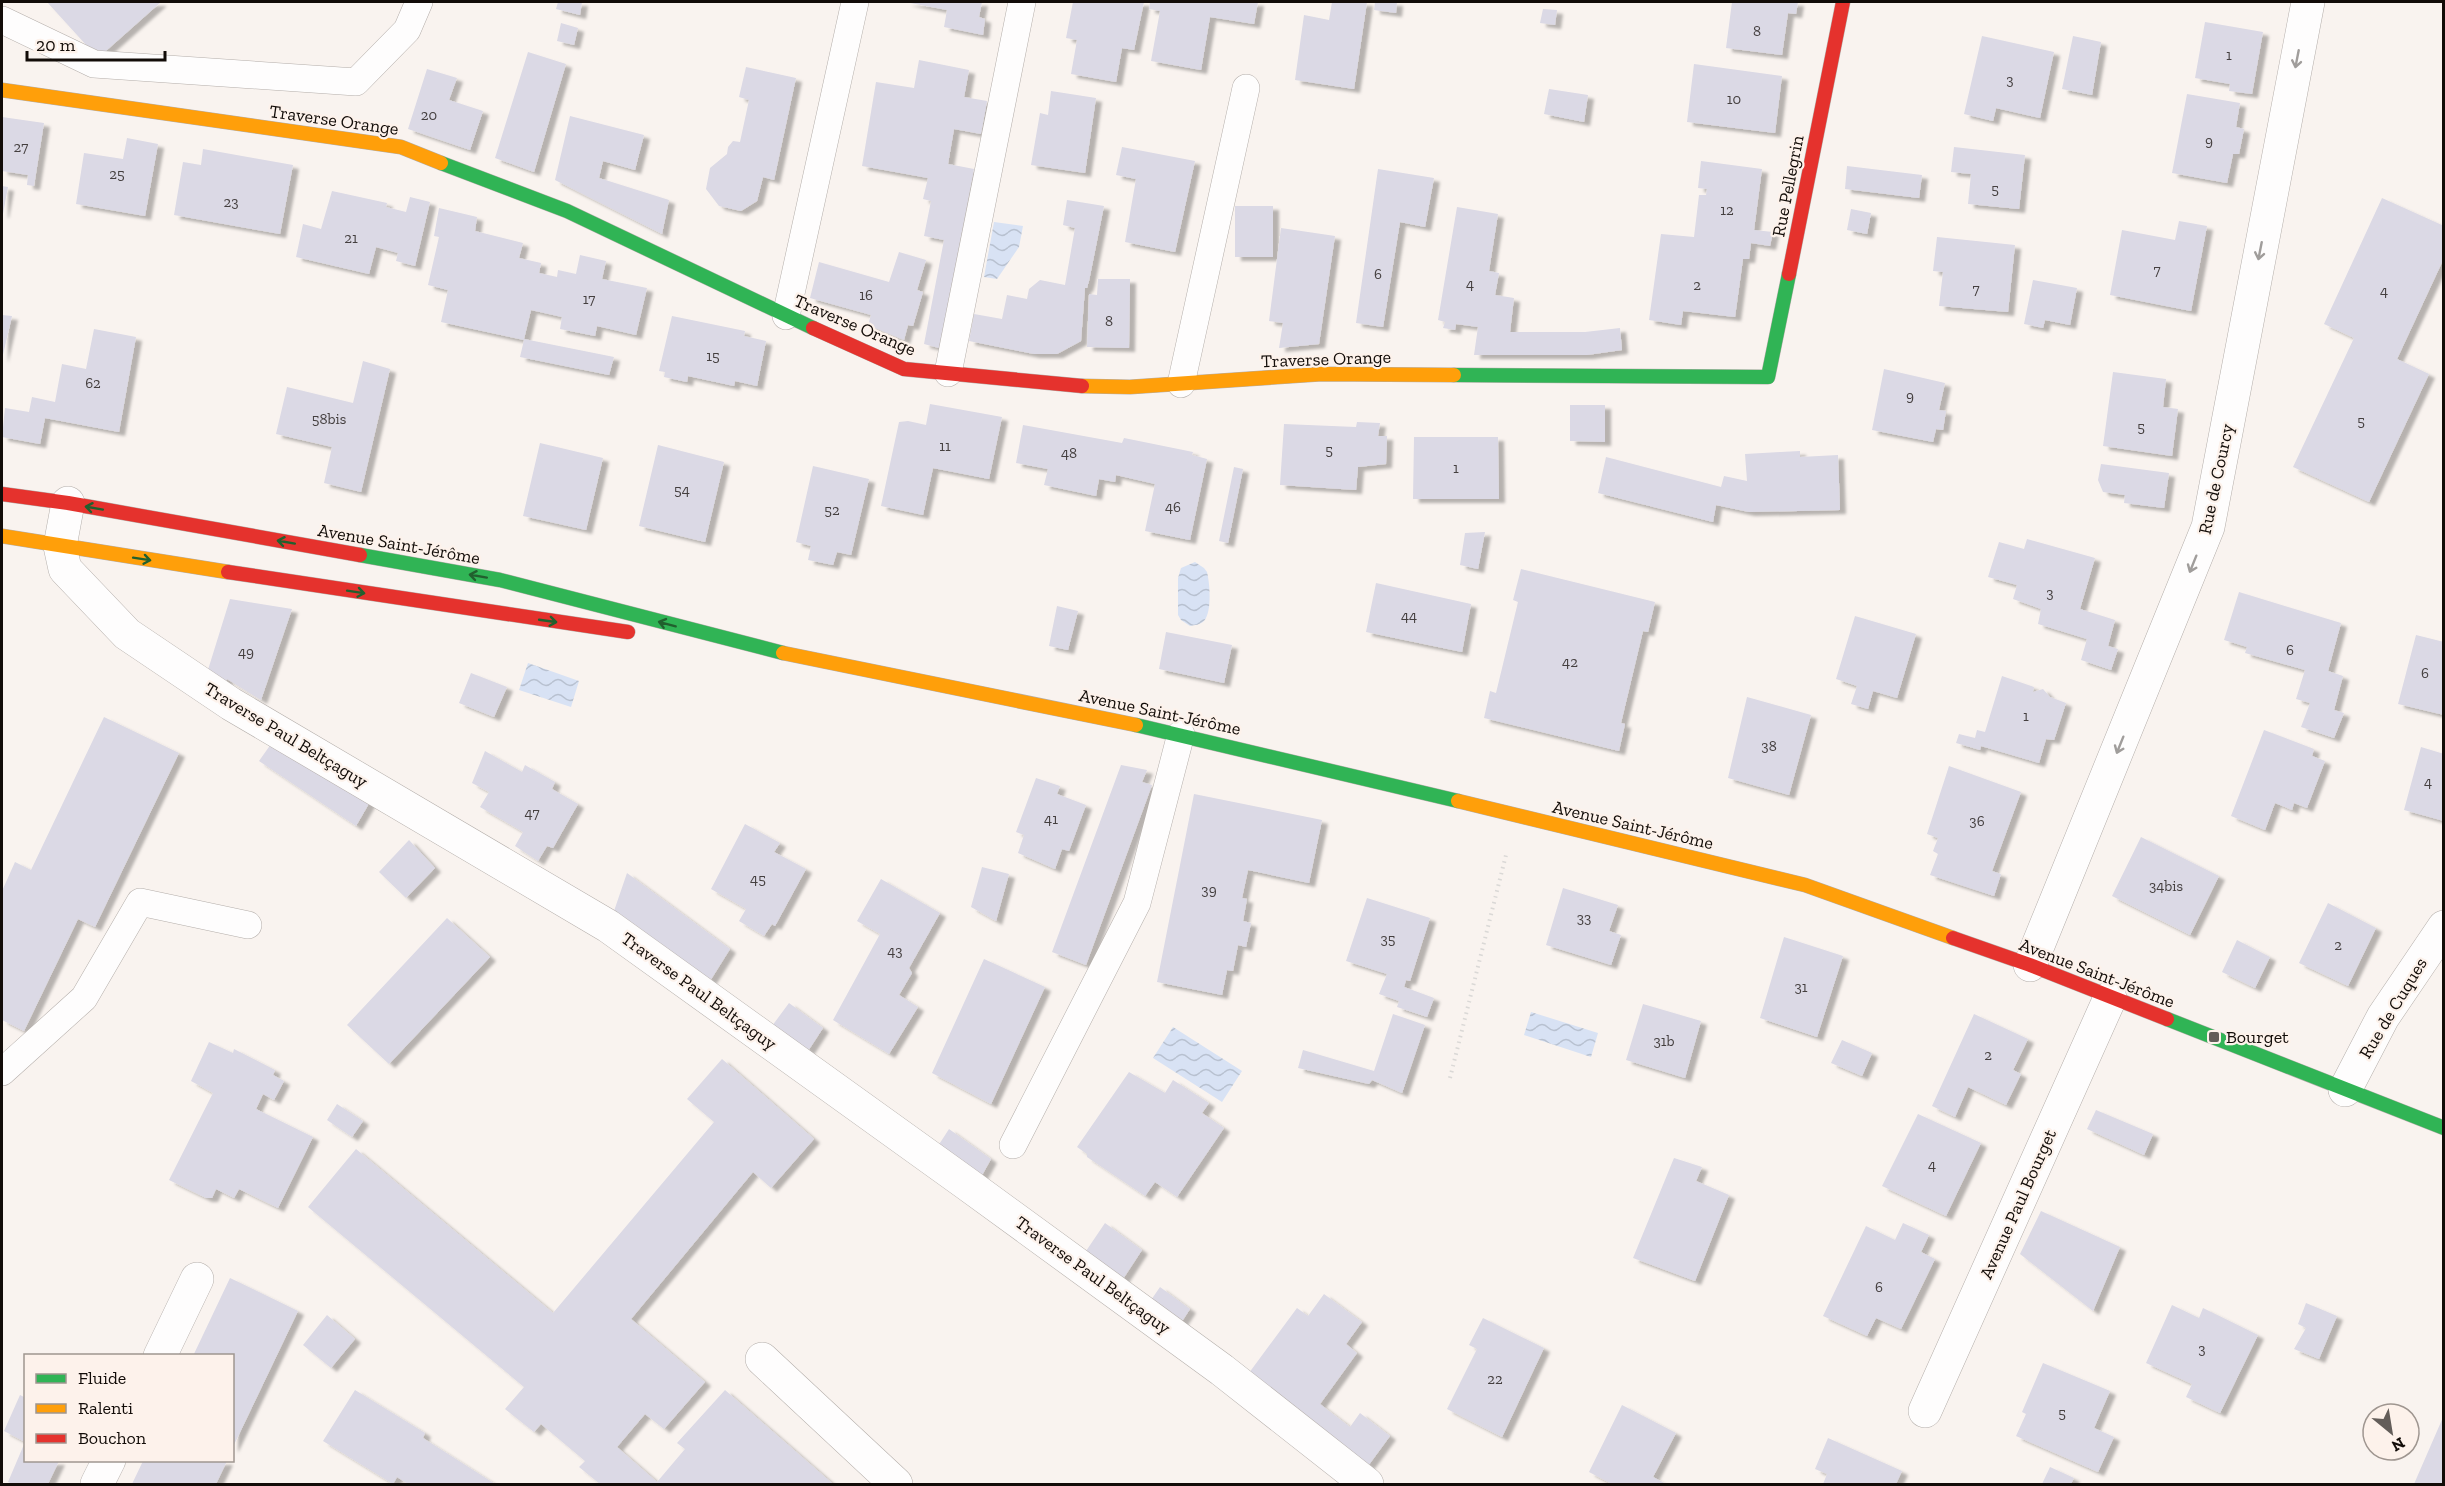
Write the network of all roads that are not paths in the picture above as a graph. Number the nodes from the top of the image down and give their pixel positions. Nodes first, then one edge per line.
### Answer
1 (419, 2) edge
2 (855, 2) edge
3 (1022, 2) edge
4 (1844, 2) edge
5 (2308, 2) edge
6 (2, 20) edge
7 (1246, 88) dead end
8 (2, 90) edge
9 (786, 316) junction
10 (948, 373) junction
11 (1768, 377) joint
12 (1181, 384) junction
13 (2, 494) edge
14 (68, 503) junction
15 (2, 536) edge
16 (60, 546) junction
17 (644, 634) dead end
18 (668, 638) dead end
19 (785, 654) junction
20 (1181, 734) junction
21 (248, 925) dead end
22 (2444, 927) edge
23 (2030, 965) junction
24 (2110, 998) junction
25 (2, 1072) edge
26 (2345, 1090) junction
27 (2444, 1128) edge
28 (1013, 1145) dead end
29 (197, 1280) dead end
30 (161, 1354) edge
31 (762, 1359) dead end
32 (1925, 1411) dead end
33 (108, 1462) edge
34 (97, 1485) edge
35 (896, 1485) edge
36 (1367, 1485) edge

1 - 6 lane
2 - 9 lane
3 - 10 lane
4 - 11 street, Rue Pellegrin
5 -> 23 street, Rue de Courcy
7 - 12 lane
8 - 9 street, Traverse Orange
9 - 10 street, Traverse Orange
10 - 12 street, Traverse Orange
11 - 12 street, Traverse Orange
13 - 14 street, Avenue Saint-Jérôme
14 - 16 street, Traverse Paul Beltçaguy
19 -> 14 street, Avenue Saint-Jérôme
15 - 16 street
16 -> 17 street
16 - 36 street, Traverse Paul Beltçaguy
18 - 19 street, Avenue Saint-Jérôme
19 - 20 street, Avenue Saint-Jérôme
20 - 23 street, Avenue Saint-Jérôme
20 - 28 lane
21 - 25 lane
22 - 26 street, Rue de Cuques
23 - 24 street, Avenue Saint-Jérôme
24 - 26 street, Avenue Saint-Jérôme
24 - 32 street, Avenue Paul Bourget
26 - 27 street, Avenue Saint-Jérôme
29 - 30 street
31 - 35 street
33 - 34 street

